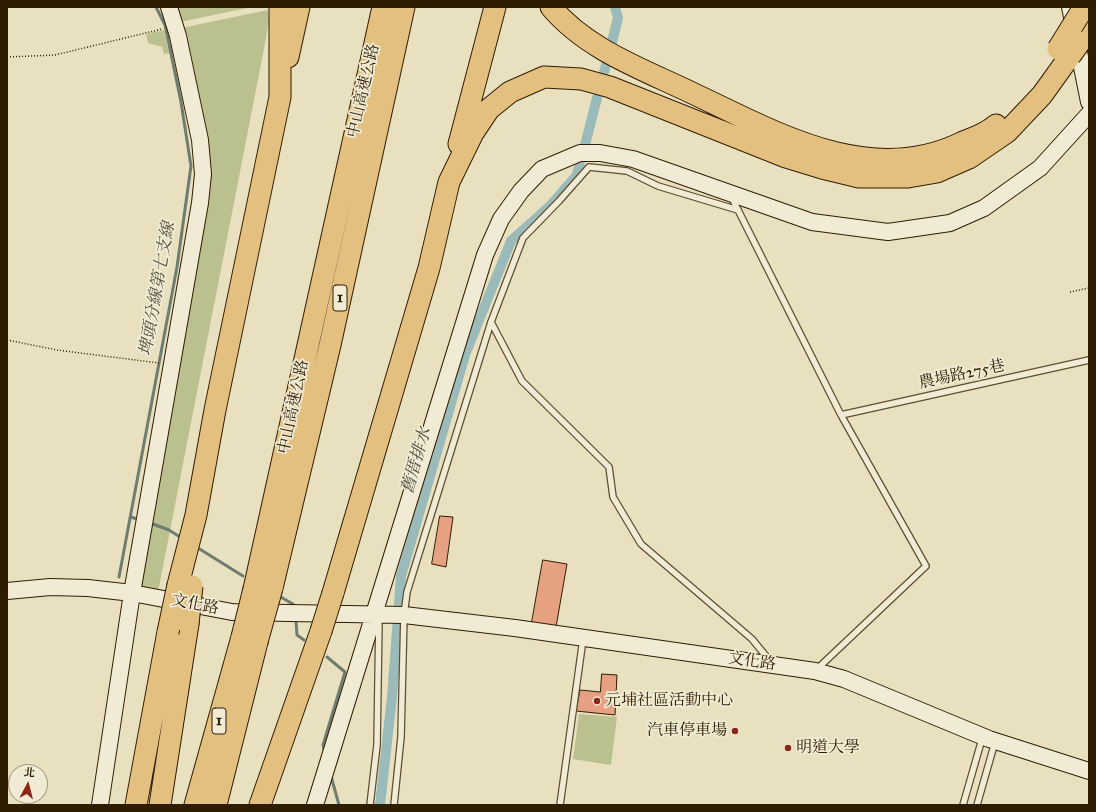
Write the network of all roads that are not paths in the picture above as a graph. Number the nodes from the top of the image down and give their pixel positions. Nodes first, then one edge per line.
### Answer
1 (169, 7) edge
2 (280, 7) edge
3 (300, 7) edge
4 (383, 7) edge
5 (404, 7) edge
6 (495, 7) edge
7 (551, 7) edge
8 (1070, 7) edge
9 (1084, 7) edge
10 (1089, 28) edge
11 (1064, 53) junction
12 (280, 97) junction
13 (1089, 102) edge
14 (1089, 114) edge
15 (449, 182) junction
16 (730, 193) junction
17 (738, 210) junction
18 (491, 322) junction
19 (1089, 360) edge
20 (841, 415) junction
21 (185, 586) junction
22 (263, 588) junction
23 (7, 591) edge
24 (132, 593) junction
25 (379, 614) junction
26 (402, 615) junction
27 (583, 638) junction
28 (249, 639) junction
29 (774, 665) junction
30 (814, 671) junction
31 (301, 692) junction
32 (989, 739) junction
33 (1089, 771) edge
34 (100, 805) edge
35 (136, 805) edge
36 (160, 805) edge
37 (195, 805) edge
38 (216, 805) edge
39 (260, 805) edge
40 (270, 805) edge
41 (315, 805) edge
42 (370, 805) edge
43 (394, 805) edge
44 (560, 805) edge
45 (963, 805) edge
46 (978, 805) edge

1 - 24 street
2 - 12 highway
3 - 12 highway
4 - 22 highway, 中山高速公路 / 1
5 - 22 highway, 中山高速公路 / 1
6 - 15 highway
7 - 11 highway
8 - 13 street
9 - 11 highway, bridge
10 - 11 highway, bridge
11 - 15 highway
12 - 21 highway
14 - 16 street
15 - 31 highway, bridge
16 - 17 lane
16 - 25 street
17 - 18 lane
17 - 20 lane
18 - 26 lane
18 - 29 lane
19 - 20 lane, 農場路275巷
20 - 30 lane
21 - 35 highway, bridge
21 - 36 highway, bridge
22 - 28 highway, 中山高速公路 / 1, bridge
23 - 24 street, 文化路
24 - 25 street, 文化路
24 - 34 street
25 - 26 street, 文化路
25 - 41 street
25 - 42 lane
26 - 27 street, 文化路
26 - 43 lane
27 - 29 street, 文化路
27 - 44 lane
28 - 37 highway, 中山高速公路 / 1
28 - 38 highway, 中山高速公路 / 1
29 - 30 street, 文化路
30 - 32 street, 文化路
31 - 39 highway
31 - 40 highway
32 - 33 street, 文化路
32 - 45 lane
32 - 46 lane

